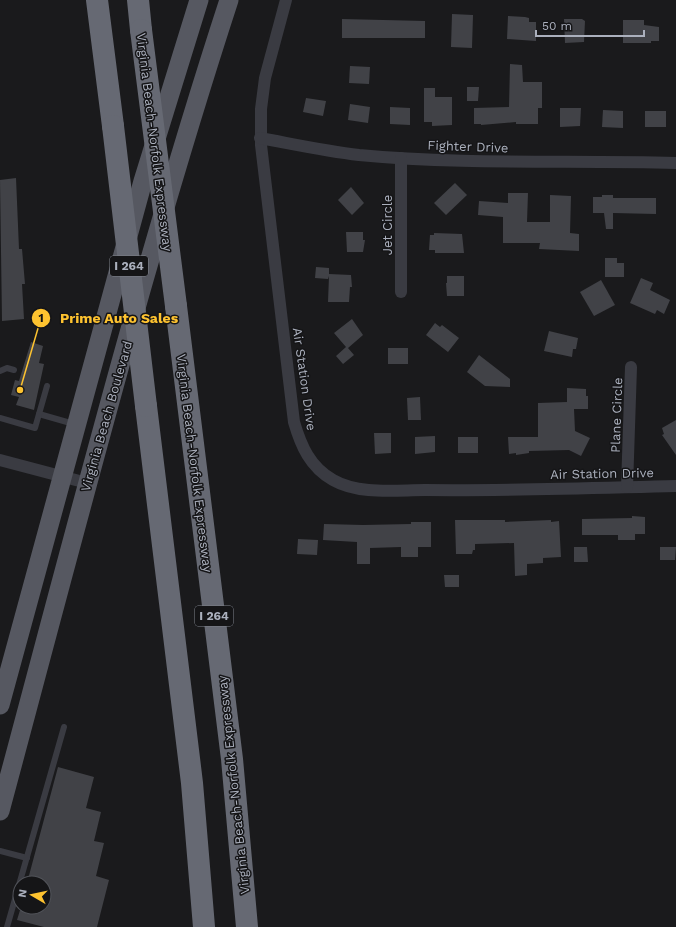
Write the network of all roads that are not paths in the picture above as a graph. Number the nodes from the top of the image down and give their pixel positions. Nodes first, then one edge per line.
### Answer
1 (97, 0) edge
2 (138, 0) edge
3 (199, 0) edge
4 (229, 0) edge
5 (286, 0) edge
6 (260, 138) junction
7 (401, 158) junction
8 (676, 163) edge
9 (401, 292) dead end
10 (631, 367) dead end
11 (0, 370) edge
12 (14, 370) dead end
13 (47, 386) dead end
14 (39, 414) junction
15 (0, 418) edge
16 (77, 425) junction
17 (0, 460) edge
18 (63, 477) junction
19 (87, 483) junction
20 (676, 486) edge
21 (627, 487) junction
22 (0, 705) edge
23 (64, 727) dead end
24 (0, 811) edge
25 (0, 851) edge
26 (27, 858) junction
27 (7, 927) edge
28 (204, 927) edge
29 (247, 927) edge

1 - 28 highway, I 264, bridge
2 - 29 highway, Virginia Beach-Norfolk Expressway / I 264, bridge
3 - 16 main road, Virginia Beach Boulevard
4 - 19 main road, Virginia Beach Boulevard
5 - 6 street, Air Station Drive
6 - 7 street, Fighter Drive
6 - 21 street, Air Station Drive
7 - 8 street, Fighter Drive
7 - 9 street, Jet Circle
10 - 21 street, Plane Circle
11 - 12 lane
13 - 14 lane
14 - 15 lane
14 - 16 lane
16 - 18 main road, Virginia Beach Boulevard
17 - 18 street
18 - 19 street
18 - 22 main road, Virginia Beach Boulevard
19 - 24 main road, Virginia Beach Boulevard
20 - 21 street, Air Station Drive
23 - 26 lane
25 - 26 lane
26 - 27 lane

